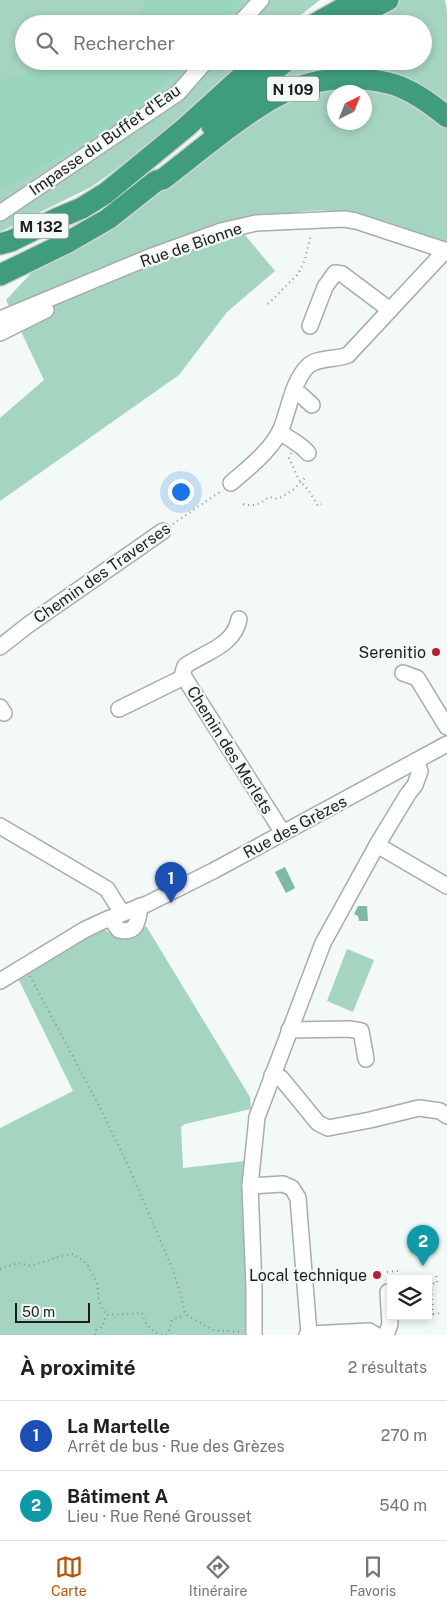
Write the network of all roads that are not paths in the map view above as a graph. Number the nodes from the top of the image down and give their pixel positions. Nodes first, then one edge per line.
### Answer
1 (261, 0) edge
2 (335, 0) edge
3 (358, 0) edge
4 (388, 0) edge
5 (247, 15) edge
6 (314, 15) edge
7 (331, 15) edge
8 (359, 15) edge
9 (198, 70) edge
10 (249, 70) edge
11 (275, 70) edge
12 (447, 117) edge
13 (156, 181) junction
14 (82, 208) junction
15 (0, 213) edge
16 (0, 244) edge
17 (446, 251) edge
18 (0, 258) edge
19 (0, 275) edge
20 (60, 296) junction
21 (390, 310) junction
22 (0, 319) edge
23 (310, 326) dead end
24 (0, 333) edge
25 (294, 392) junction
26 (312, 405) dead end
27 (280, 431) junction
28 (308, 453) dead end
29 (231, 483) road end
30 (163, 531) road end
31 (238, 619) dead end
32 (0, 647) edge
33 (404, 673) dead end
34 (184, 677) junction
35 (118, 709) dead end
36 (447, 727) edge
37 (447, 744) edge
38 (416, 761) junction
39 (400, 769) junction
40 (408, 794) junction
41 (0, 826) edge
42 (283, 833) junction
43 (377, 845) junction
44 (447, 886) edge
45 (116, 915) junction
46 (0, 981) edge
47 (289, 1030) junction
48 (366, 1060) dead end
49 (272, 1075) junction
50 (447, 1116) edge
51 (250, 1186) junction
52 (390, 1320) edge
53 (255, 1334) edge
54 (308, 1334) edge
55 (376, 1335) edge
56 (386, 1335) edge

1 - 5 street
2 - 6 highway
3 - 7 highway
4 - 8 highway
9 - 15 street, Impasse du Buffet d'Eau
10 - 14 highway, N 109
11 - 13 highway, N 109
12 - 13 highway, N 109
13 - 19 highway, N 109
14 - 16 highway, M 132
14 - 18 highway, N 109
17 - 20 street, Rue de Bionne
17 - 21 street
20 - 22 street, Rue de Bionne
20 - 24 street
21 - 23 street
21 - 25 street
25 - 26 street
25 - 27 street
27 - 28 street
27 - 29 street
30 - 32 street, Chemin des Traverses
31 - 34 street
33 - 36 street
34 - 35 street, Chemin des Merlets
34 - 42 street, Chemin des Merlets
37 - 38 street, Rue des Grèzes
38 - 39 street, Rue des Grèzes
38 - 40 street
39 - 40 street
39 - 42 street, Rue des Grèzes
40 - 43 street
41 - 45 street
42 - 45 street, Rue des Grèzes
43 - 44 street
43 - 47 street
45 - 46 street, Rue des Grèzes
47 - 48 street
47 - 49 street
49 - 50 street
49 - 51 street
51 - 53 street
51 - 54 street
52 - 56 street
54 - 55 street

